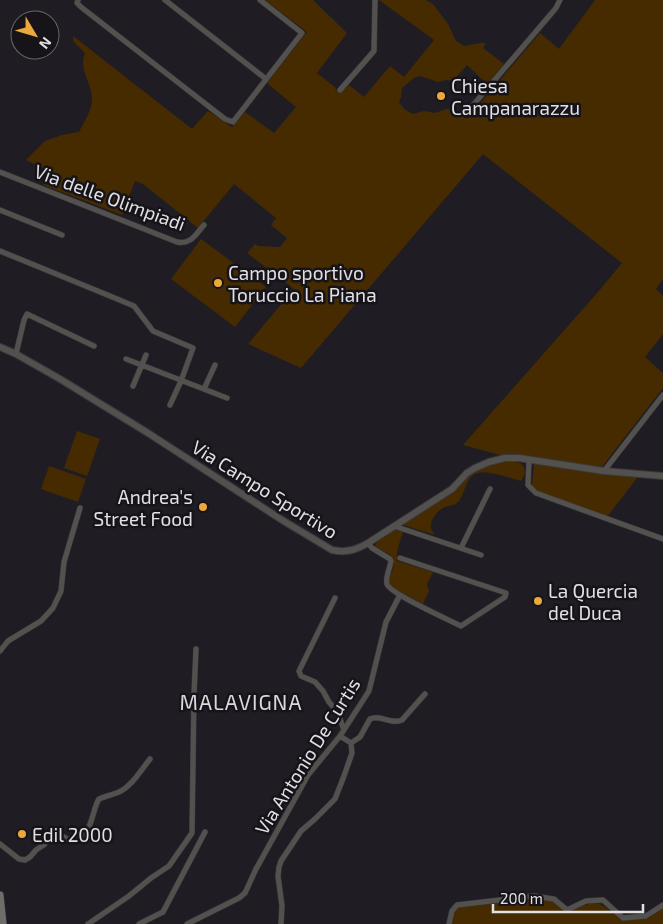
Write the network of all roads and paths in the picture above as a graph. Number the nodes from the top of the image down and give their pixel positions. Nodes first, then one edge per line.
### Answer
1 (78, 0) edge
2 (165, 0) edge
3 (260, 0) edge
4 (375, 0) edge
5 (560, 0) edge
6 (266, 79) junction
7 (340, 90) dead end
8 (469, 110) dead end
9 (0, 172) edge
10 (0, 210) edge
11 (204, 225) dead end
12 (62, 235) dead end
13 (0, 251) edge
14 (94, 346) dead end
15 (0, 347) edge
16 (16, 354) junction
17 (146, 355) dead end
18 (126, 359) dead end
19 (141, 365) junction
20 (214, 365) dead end
21 (181, 381) junction
22 (132, 386) dead end
23 (204, 389) junction
24 (663, 395) edge
25 (227, 398) dead end
26 (170, 405) dead end
27 (529, 460) junction
28 (604, 471) junction
29 (663, 476) edge
30 (490, 489) dead end
31 (80, 508) dead end
32 (393, 526) junction
33 (663, 539) edge
34 (368, 543) junction
35 (461, 548) junction
36 (481, 555) dead end
37 (400, 558) dead end
38 (400, 595) junction
39 (335, 598) dead end
40 (196, 649) dead end
41 (0, 651) edge
42 (425, 694) dead end
43 (344, 730) junction
44 (340, 736) junction
45 (350, 743) junction
46 (150, 758) dead end
47 (205, 832) dead end
48 (0, 844) edge
49 (0, 895) edge
50 (663, 905) edge
51 (3, 924) edge
52 (88, 924) edge
53 (139, 924) edge
54 (187, 924) edge
55 (280, 924) edge
56 (449, 924) edge

1 - 6 street
2 - 6 street
3 - 6 street
4 - 7 street
5 - 8 street
9 - 11 street, Via delle Olimpiadi
10 - 12 street
13 - 21 street
14 - 16 street
15 - 16 street, Via Campo Sportivo
16 - 34 street, Via Campo Sportivo
17 - 19 street
18 - 19 street
19 - 21 street
19 - 22 street
20 - 23 street
21 - 23 street
21 - 26 street
23 - 25 street
24 - 28 street
27 - 28 street, Via Campo Sportivo
27 - 32 street, Via Campo Sportivo
27 - 33 street
28 - 29 street, Via Campo Sportivo
30 - 35 street
31 - 41 street
32 - 34 street, Via Campo Sportivo
32 - 35 street
34 - 38 street
35 - 36 street
37 - 38 street
38 - 43 street, Via Antonio De Curtis
39 - 43 street
40 - 52 street
42 - 45 street
43 - 44 street, Via Antonio De Curtis
44 - 45 street
44 - 54 street, Via Antonio De Curtis
45 - 55 street
46 - 48 street
47 - 53 street
49 - 51 main road
50 - 56 street

